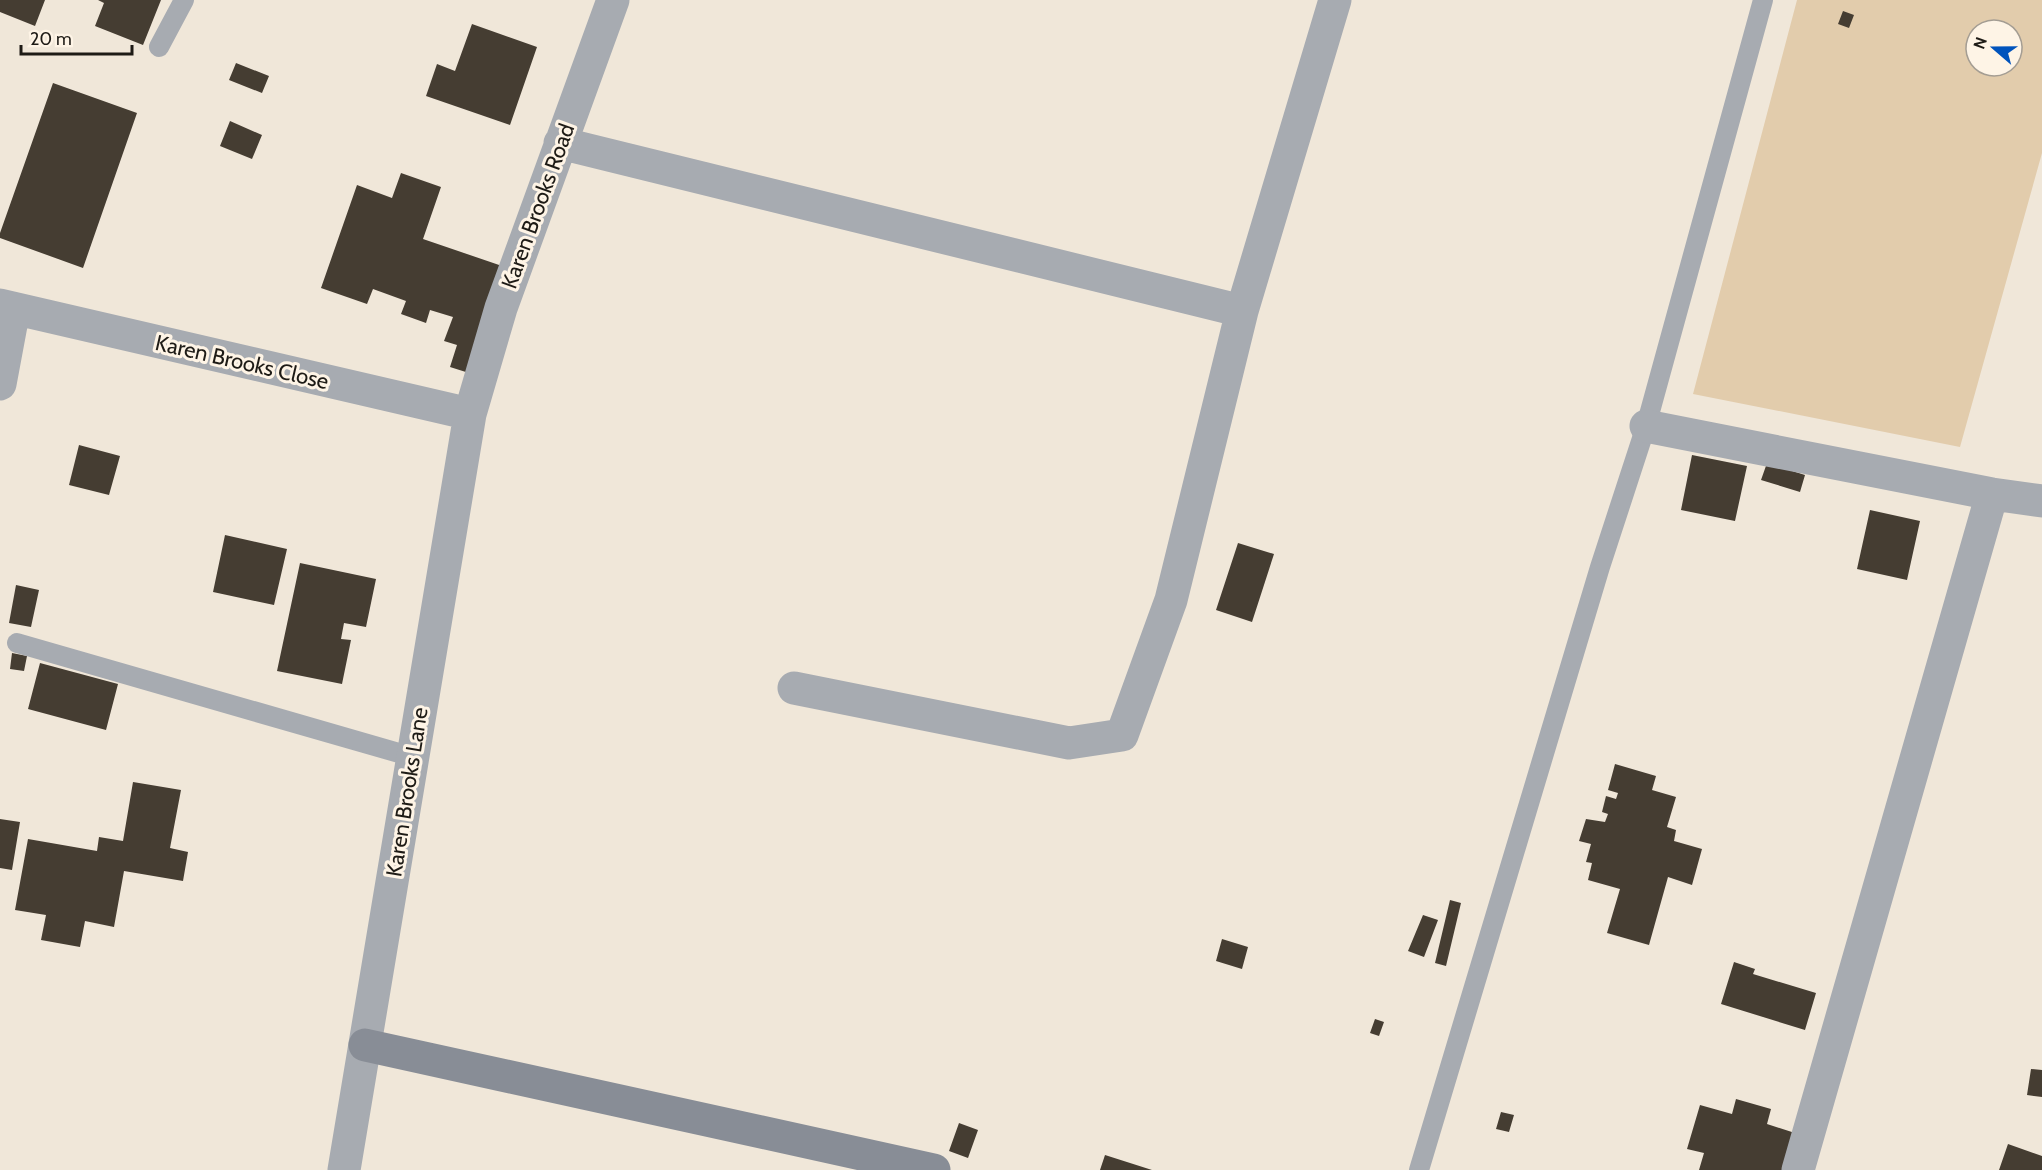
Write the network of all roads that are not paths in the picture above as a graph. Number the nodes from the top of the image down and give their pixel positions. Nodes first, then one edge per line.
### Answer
1 (184, 0) edge
2 (613, 0) edge
3 (1335, 0) edge
4 (1763, 0) edge
5 (159, 47) dead end
6 (560, 143) junction
7 (7, 307) edge
8 (1242, 311) junction
9 (0, 384) edge
10 (470, 414) junction
11 (1646, 426) junction
12 (1992, 494) junction
13 (2042, 501) edge
14 (17, 644) dead end
15 (794, 688) dead end
16 (413, 757) junction
17 (365, 1045) junction
18 (344, 1170) edge
19 (934, 1170) edge
20 (1419, 1170) edge
21 (1798, 1170) edge

1 - 5 lane
2 - 6 street, Karen Brooks Road
3 - 8 street
4 - 11 lane
6 - 8 street
6 - 10 street, Karen Brooks Road
7 - 9 street, Karen Brooks Close
7 - 10 street, Karen Brooks Close
8 - 15 street
10 - 16 street, Karen Brooks Lane
11 - 12 street
11 - 20 lane
12 - 13 street
12 - 21 street
14 - 16 lane
16 - 17 street, Karen Brooks Lane
17 - 18 street, Karen Brooks Lane
17 - 19 street

